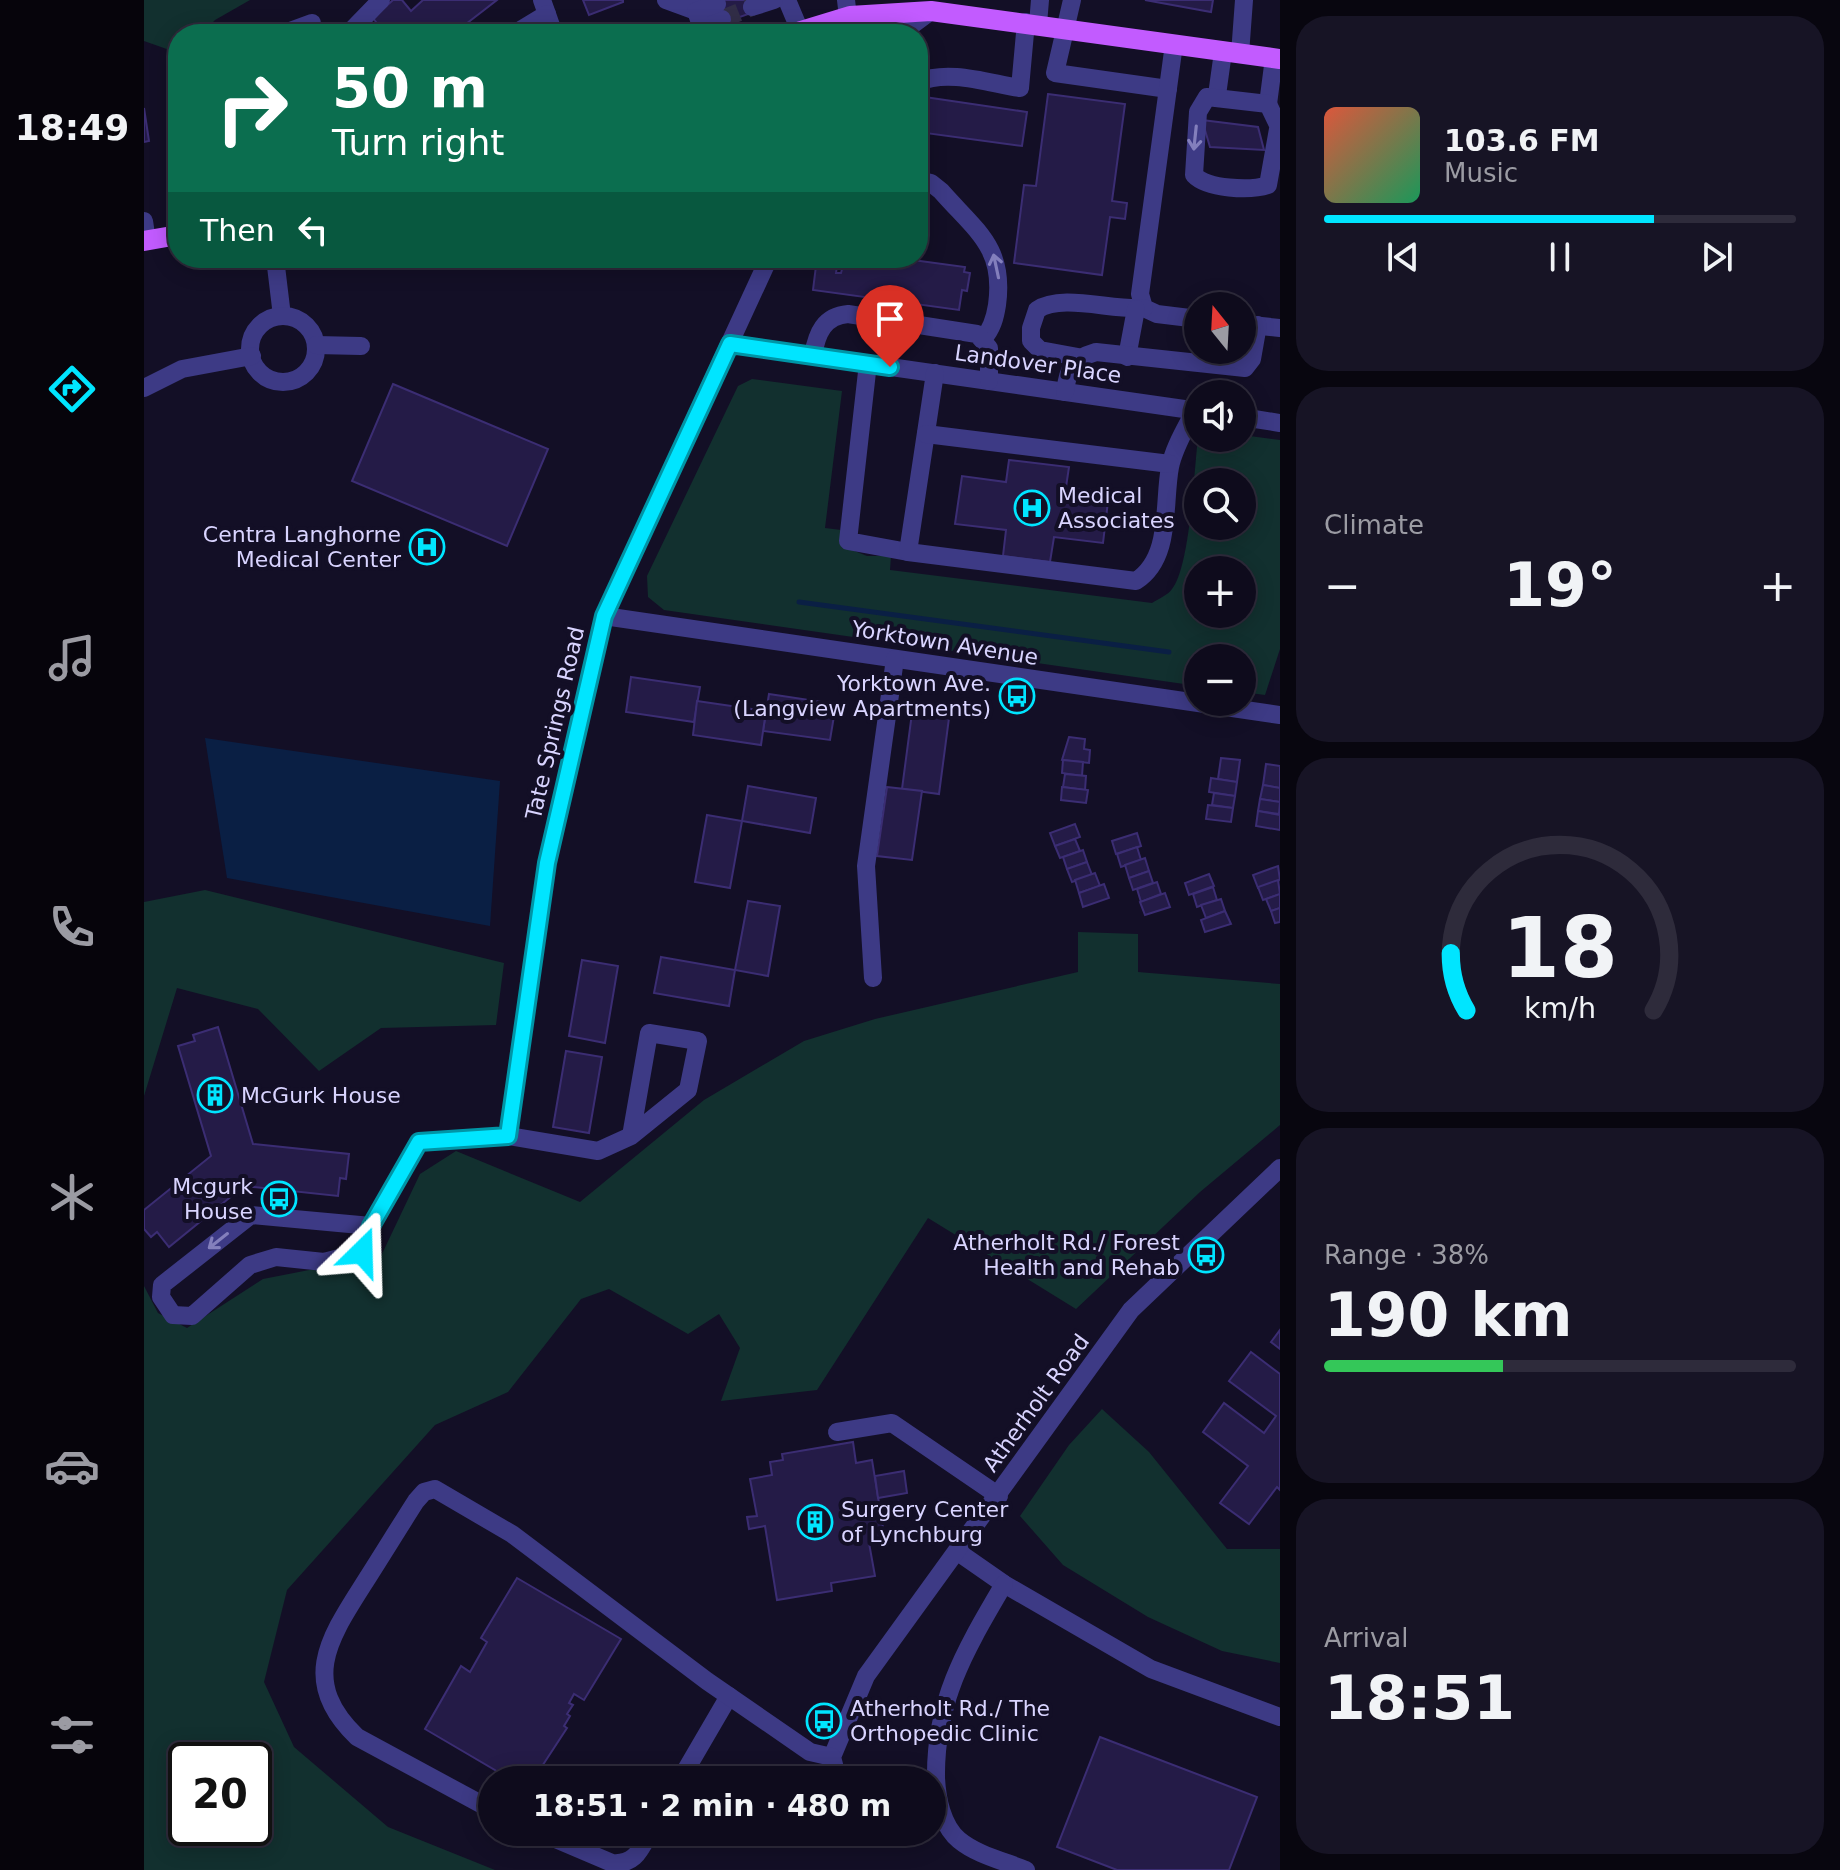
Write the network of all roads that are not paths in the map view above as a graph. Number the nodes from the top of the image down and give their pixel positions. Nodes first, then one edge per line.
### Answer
1 (381, 0) edge
2 (666, 0) edge
3 (774, 0) edge
4 (787, 0) edge
5 (1040, 0) edge
6 (1072, 0) edge
7 (1244, 0) edge
8 (955, 6) edge
9 (545, 7) edge
10 (752, 7) dead end
11 (719, 11) tunnel mouth
12 (931, 11) junction
13 (849, 17) edge
14 (699, 18) edge
15 (1032, 23) junction
16 (358, 24) edge
17 (525, 24) edge
18 (794, 24) edge
19 (824, 24) edge
20 (913, 24) edge
21 (1067, 28) junction
22 (1174, 44) junction
23 (1232, 53) junction
24 (1277, 59) edge
25 (928, 79) edge
26 (1168, 89) junction
27 (1209, 99) junction
28 (1268, 104) junction
29 (1279, 129) edge
30 (928, 182) edge
31 (145, 234) edge
32 (168, 235) edge
33 (276, 268) edge
34 (764, 268) edge
35 (1140, 308) junction
36 (282, 316) junction
37 (1184, 317) edge
38 (1256, 325) edge
39 (1280, 328) edge
40 (980, 337) junction
41 (730, 344) junction
42 (316, 345) junction
43 (361, 346) dead end
44 (813, 355) junction
45 (252, 356) junction
46 (1078, 357) junction
47 (1127, 357) junction
48 (1184, 362) edge
49 (868, 363) junction
50 (1202, 364) edge
51 (1248, 364) edge
52 (935, 373) junction
53 (989, 381) junction
54 (144, 388) edge
55 (1065, 392) junction
56 (1184, 408) edge
57 (1256, 419) edge
58 (1280, 423) edge
59 (926, 434) junction
60 (1184, 435) edge
61 (1170, 464) junction
62 (908, 552) junction
63 (604, 616) junction
64 (895, 659) junction
65 (1280, 715) edge
66 (873, 978) dead end
67 (508, 1136) junction
68 (631, 1136) junction
69 (1279, 1171) edge
70 (371, 1226) junction
71 (837, 1432) dead end
72 (999, 1496) junction
73 (958, 1552) junction
74 (1004, 1584) junction
75 (729, 1696) junction
76 (1280, 1717) edge
77 (832, 1757) junction
78 (688, 1766) edge
79 (834, 1766) edge
80 (478, 1802) edge
81 (571, 1846) edge
82 (642, 1846) edge
83 (1026, 1870) edge

1 - 16 street
2 - 14 street
3 - 10 street
4 - 18 street
5 - 15 street
6 - 21 street
7 - 23 street
8 - 12 main road
8 - 15 main road
9 - 17 street
11 - 14 street
12 - 13 main road
12 - 20 street
13 - 19 main road
15 - 21 main road
15 - 25 street
21 - 22 main road
21 - 26 street
22 - 23 main road
22 - 26 street
23 - 24 main road
23 - 27 street
24 - 28 street
26 - 35 street
27 - 28 street
27 -> 29 street
28 - 29 street
40 -> 30 street
31 - 32 main road
33 - 36 street
34 - 41 street, Tate Springs Road
35 - 37 street
35 - 46 street
35 - 47 street
36 - 42 street
36 - 45 street
38 - 39 street
40 - 44 street
40 - 53 street
41 - 44 street, Landover Place
41 - 63 street, Tate Springs Road
42 - 43 street
42 - 45 street
44 - 49 street, Landover Place
45 - 54 street
46 - 47 street
46 - 55 street
47 - 48 street
49 - 52 street, Landover Place
49 - 62 street
50 - 51 street
52 - 53 street, Landover Place
52 - 59 street
53 - 55 street, Landover Place
55 - 56 street, Landover Place
57 - 58 street
59 - 61 street
59 - 62 street
60 - 61 street
61 - 62 street
63 - 64 street, Yorktown Avenue
63 - 67 street, Tate Springs Road
64 - 65 street, Yorktown Avenue
64 - 66 street
67 - 68 street
67 - 70 street
68 - 68 street
69 - 72 street, Atherholt Road
70 -> 70 street
71 - 72 street
72 - 73 street, Atherholt Road
73 - 74 street
73 - 77 street, Atherholt Road
74 - 76 street
74 - 83 street
75 - 77 street
75 - 78 street
75 - 80 street
77 - 79 street
81 - 82 street

